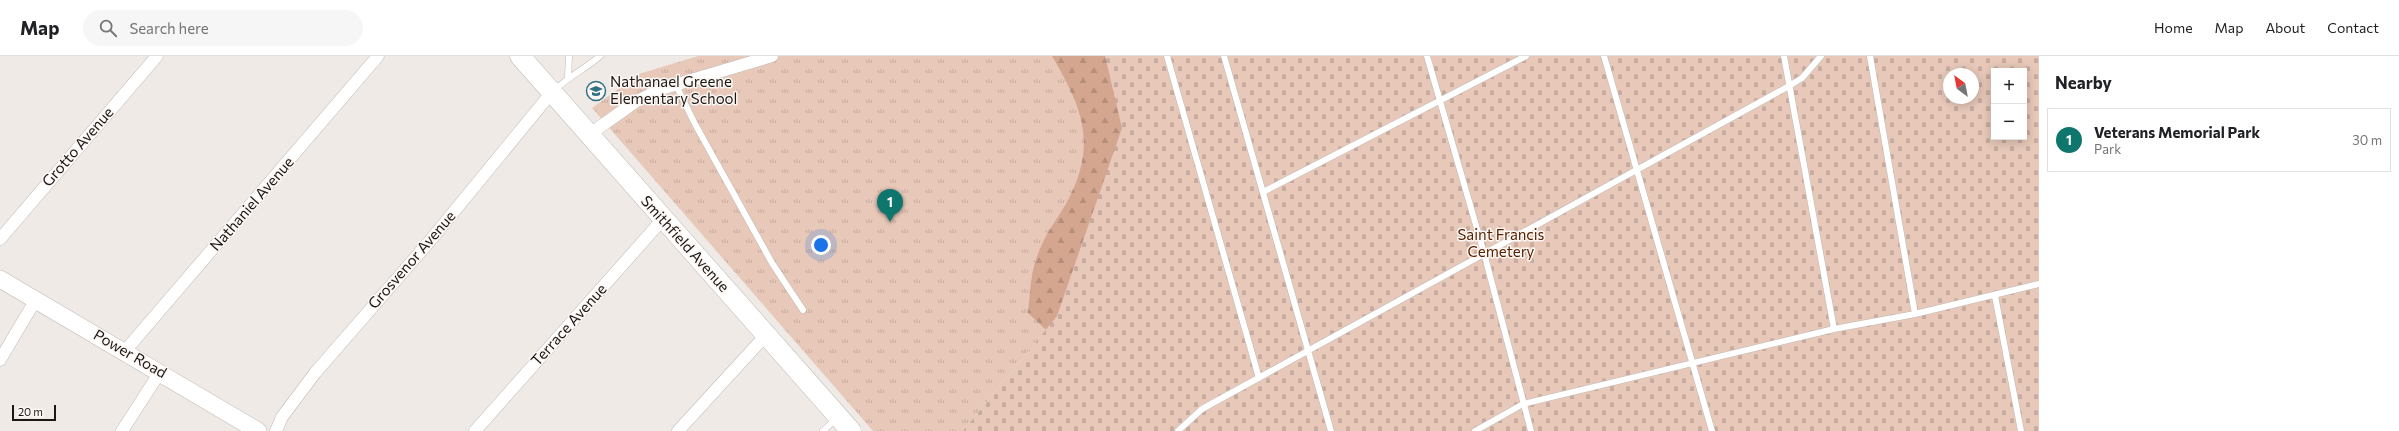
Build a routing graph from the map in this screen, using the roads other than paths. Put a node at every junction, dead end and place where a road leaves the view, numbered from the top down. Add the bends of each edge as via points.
1 (157, 56) edge
2 (378, 56) edge
3 (520, 56) edge
4 (569, 56) edge
5 (600, 56) edge
6 (772, 56) edge
7 (1167, 56) edge
8 (1224, 56) edge
9 (1427, 56) edge
10 (1526, 56) edge
11 (1604, 56) edge
12 (1784, 56) edge
13 (1821, 56) edge
14 (1870, 56) edge
15 (568, 77) junction
16 (675, 83) junction
17 (1790, 86) junction
18 (552, 92) junction
19 (1439, 100) junction
20 (590, 134) junction
21 (1637, 169) junction
22 (1262, 192) junction
23 (663, 219) junction
24 (0, 239) edge
25 (1484, 253) junction
26 (0, 279) edge
27 (2039, 284) edge
28 (1995, 296) junction
29 (35, 301) junction
30 (803, 310) dead end
31 (1915, 314) junction
32 (1834, 329) junction
33 (766, 335) junction
34 (125, 351) junction
35 (1308, 352) junction
36 (0, 360) edge
37 (1694, 364) junction
38 (160, 372) junction
39 (1260, 378) junction
40 (1524, 404) junction
41 (844, 424) edge
42 (122, 431) edge
43 (258, 431) edge
44 (276, 431) edge
45 (475, 431) edge
46 (678, 431) edge
47 (823, 431) edge
48 (1178, 431) edge
49 (1331, 431) edge
50 (1475, 431) edge
51 (1531, 431) edge
52 (1712, 431) edge
53 (2021, 431) edge

1 - 24 street, Grotto Avenue
2 - 34 street, Nathaniel Avenue
3 - 18 main road, Smithfield Avenue
4 - 15 lane
5 - 15 lane via 583,71
6 - 16 street
7 - 39 lane
8 - 22 lane
9 - 19 lane
10 - 19 lane
11 - 21 lane
12 - 17 lane
13 - 17 lane via 1802,78
14 - 31 lane
15 - 18 lane
16 - 20 street via 635,102
16 - 30 lane via 772,263
17 - 21 lane
17 - 32 lane
18 - 20 main road, Smithfield Avenue
18 - 44 street, Grosvenor Avenue via 429,242 314,373 282,417
19 - 22 lane
19 - 25 lane
20 - 23 main road, Smithfield Avenue
21 - 25 lane
21 - 37 lane
22 - 35 lane
23 - 33 main road, Smithfield Avenue
23 - 45 street, Terrace Avenue
25 - 35 lane
25 - 40 lane
26 - 29 main road, Power Road
27 - 28 lane
28 - 31 lane
28 - 53 lane
29 - 34 main road, Power Road
29 - 36 street
31 - 32 lane
32 - 37 lane
33 - 41 main road, Smithfield Avenue
33 - 46 street
34 - 38 main road, Power Road
35 - 39 lane
35 - 49 lane
37 - 40 lane
37 - 52 lane
38 - 42 street
38 - 43 main road, Power Road
39 - 48 lane via 1202,409
40 - 50 lane
40 - 51 lane
41 - 47 lane

